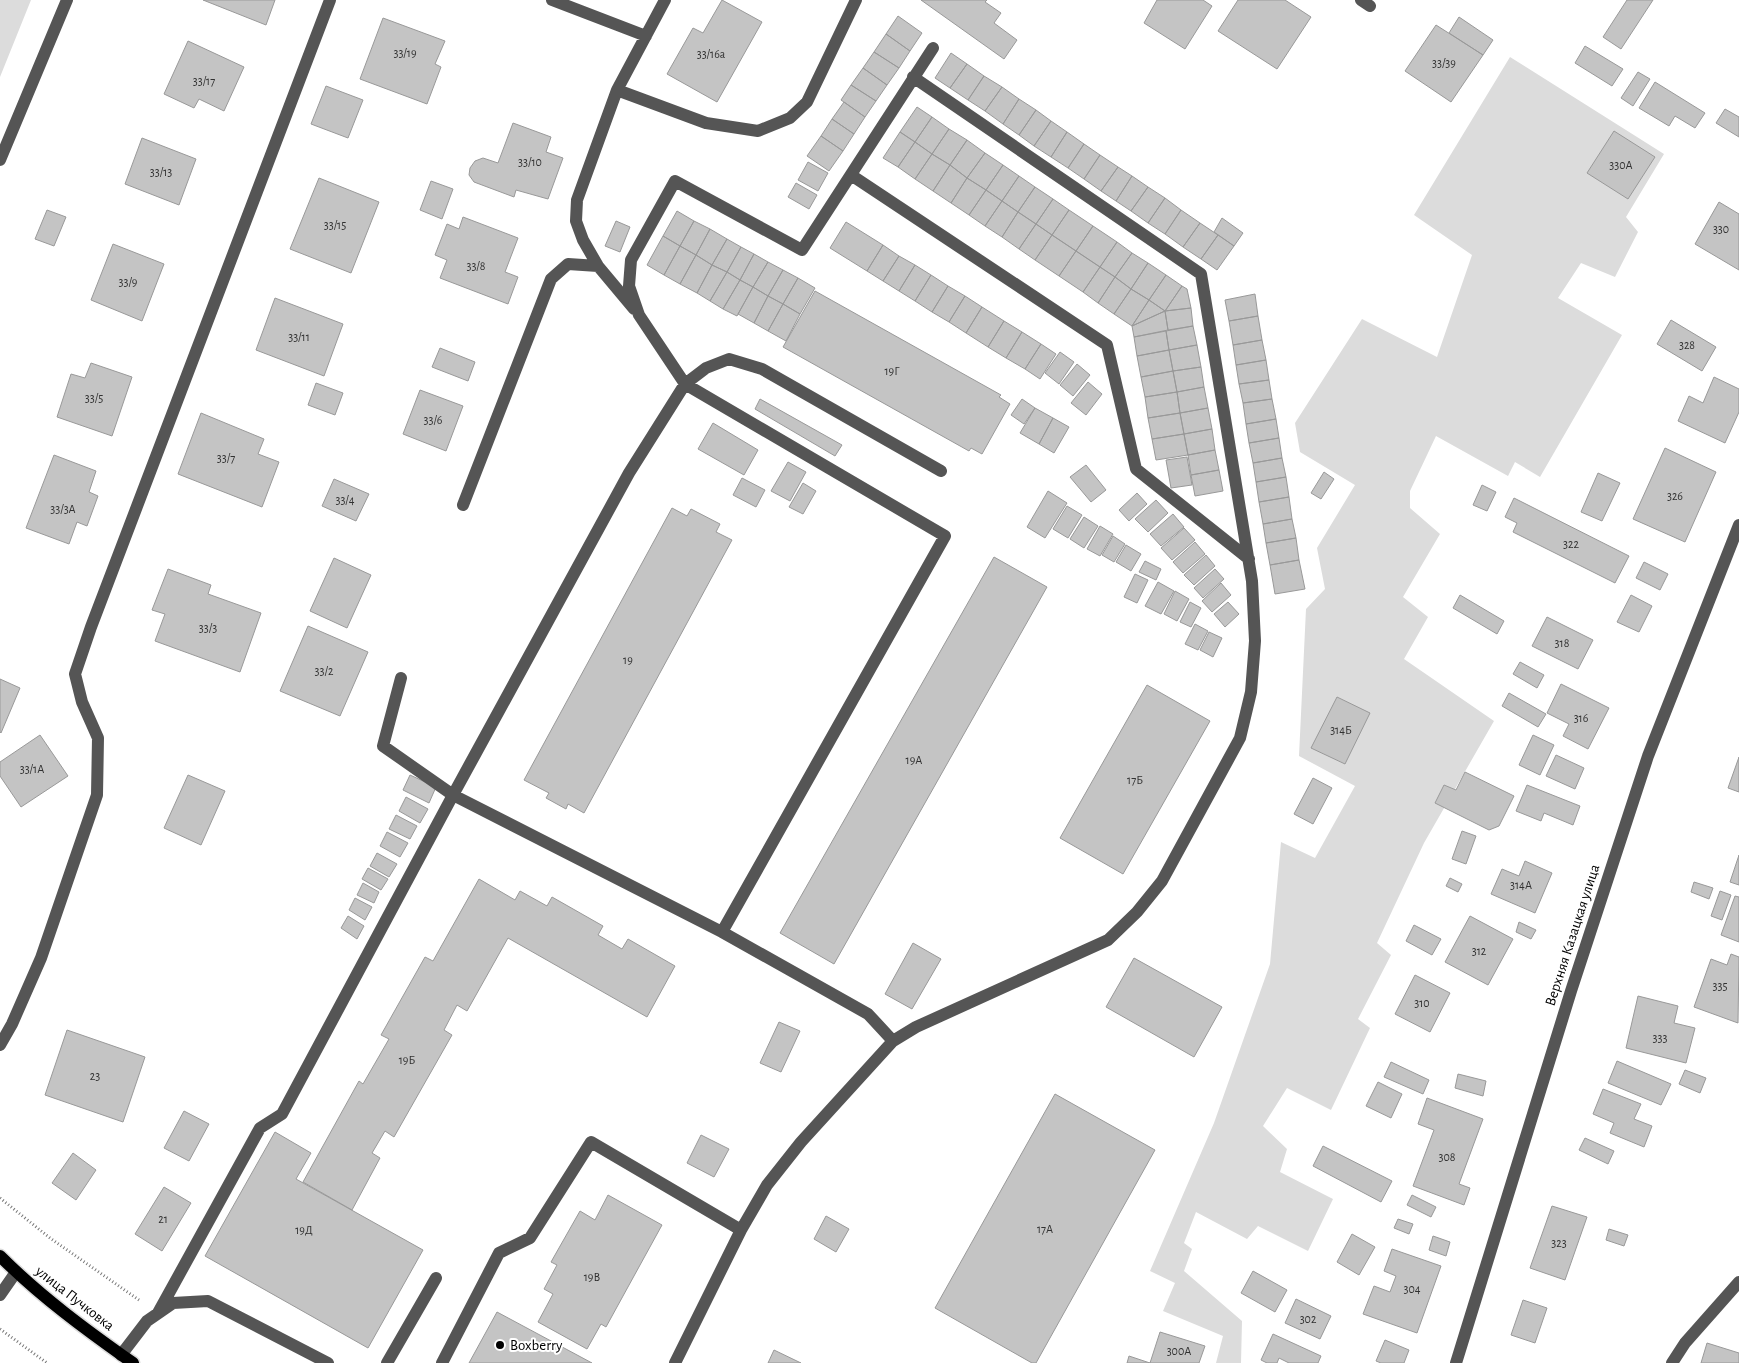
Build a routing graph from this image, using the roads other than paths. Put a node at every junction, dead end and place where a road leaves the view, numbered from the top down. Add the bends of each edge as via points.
1 (66, 0) edge
2 (330, 0) edge
3 (552, 0) edge
4 (665, 0) edge
5 (856, 0) edge
6 (646, 36) junction
7 (933, 48) dead end
8 (913, 78) junction
9 (617, 90) junction
10 (0, 160) edge
11 (851, 175) junction
12 (598, 266) junction
13 (639, 315) junction
14 (685, 384) junction
15 (941, 471) dead end
16 (463, 504) dead end
17 (1739, 525) edge
18 (1249, 559) junction
19 (401, 678) dead end
20 (452, 795) junction
21 (722, 932) junction
22 (893, 1041) junction
23 (0, 1045) edge
24 (741, 1230) junction
25 (0, 1256) edge
26 (16, 1272) junction
27 (436, 1278) dead end
28 (1739, 1282) edge
29 (0, 1294) edge
30 (158, 1313) junction
31 (121, 1354) junction
32 (133, 1363) edge
33 (328, 1363) edge
34 (387, 1363) edge
35 (442, 1363) edge
36 (675, 1363) edge
37 (1456, 1363) edge
38 (1672, 1363) edge

1 - 10 street
2 - 23 street via 75,674 82,702 98,738 97,795 41,958
3 - 6 street
4 - 6 street
5 - 9 street via 807,102 790,118 758,131 706,122
6 - 9 street
7 - 8 street
8 - 11 street
8 - 18 street via 1201,274
9 - 12 street via 577,200 576,221
11 - 13 street via 802,250 675,181 630,260 629,286
11 - 18 street via 1107,345 1136,469
12 - 13 street
12 - 16 street via 568,264 551,279
13 - 14 street
14 - 15 street via 706,368 729,359 762,369
14 - 20 street via 629,473
14 - 21 street via 945,536
17 - 37 street, Верхняя Казацкая улица via 1648,756 1570,991
18 - 22 street via 1255,641 1252,692 1240,738 1162,881 1108,940 916,1027
19 - 20 street via 383,746
20 - 21 street
20 - 30 street via 282,1114 260,1128
21 - 22 street via 868,1014
22 - 24 street via 766,1185
24 - 35 street via 591,1142 530,1238 499,1253
24 - 36 street
25 - 26 main road, улица Пучковка
26 - 29 street
26 - 31 main road, улица Пучковка via 63,1312
27 - 34 street
28 - 38 street via 1685,1343
30 - 31 street via 147,1321
30 - 33 street via 173,1303 208,1300
31 - 32 main road, улица Пучковка

